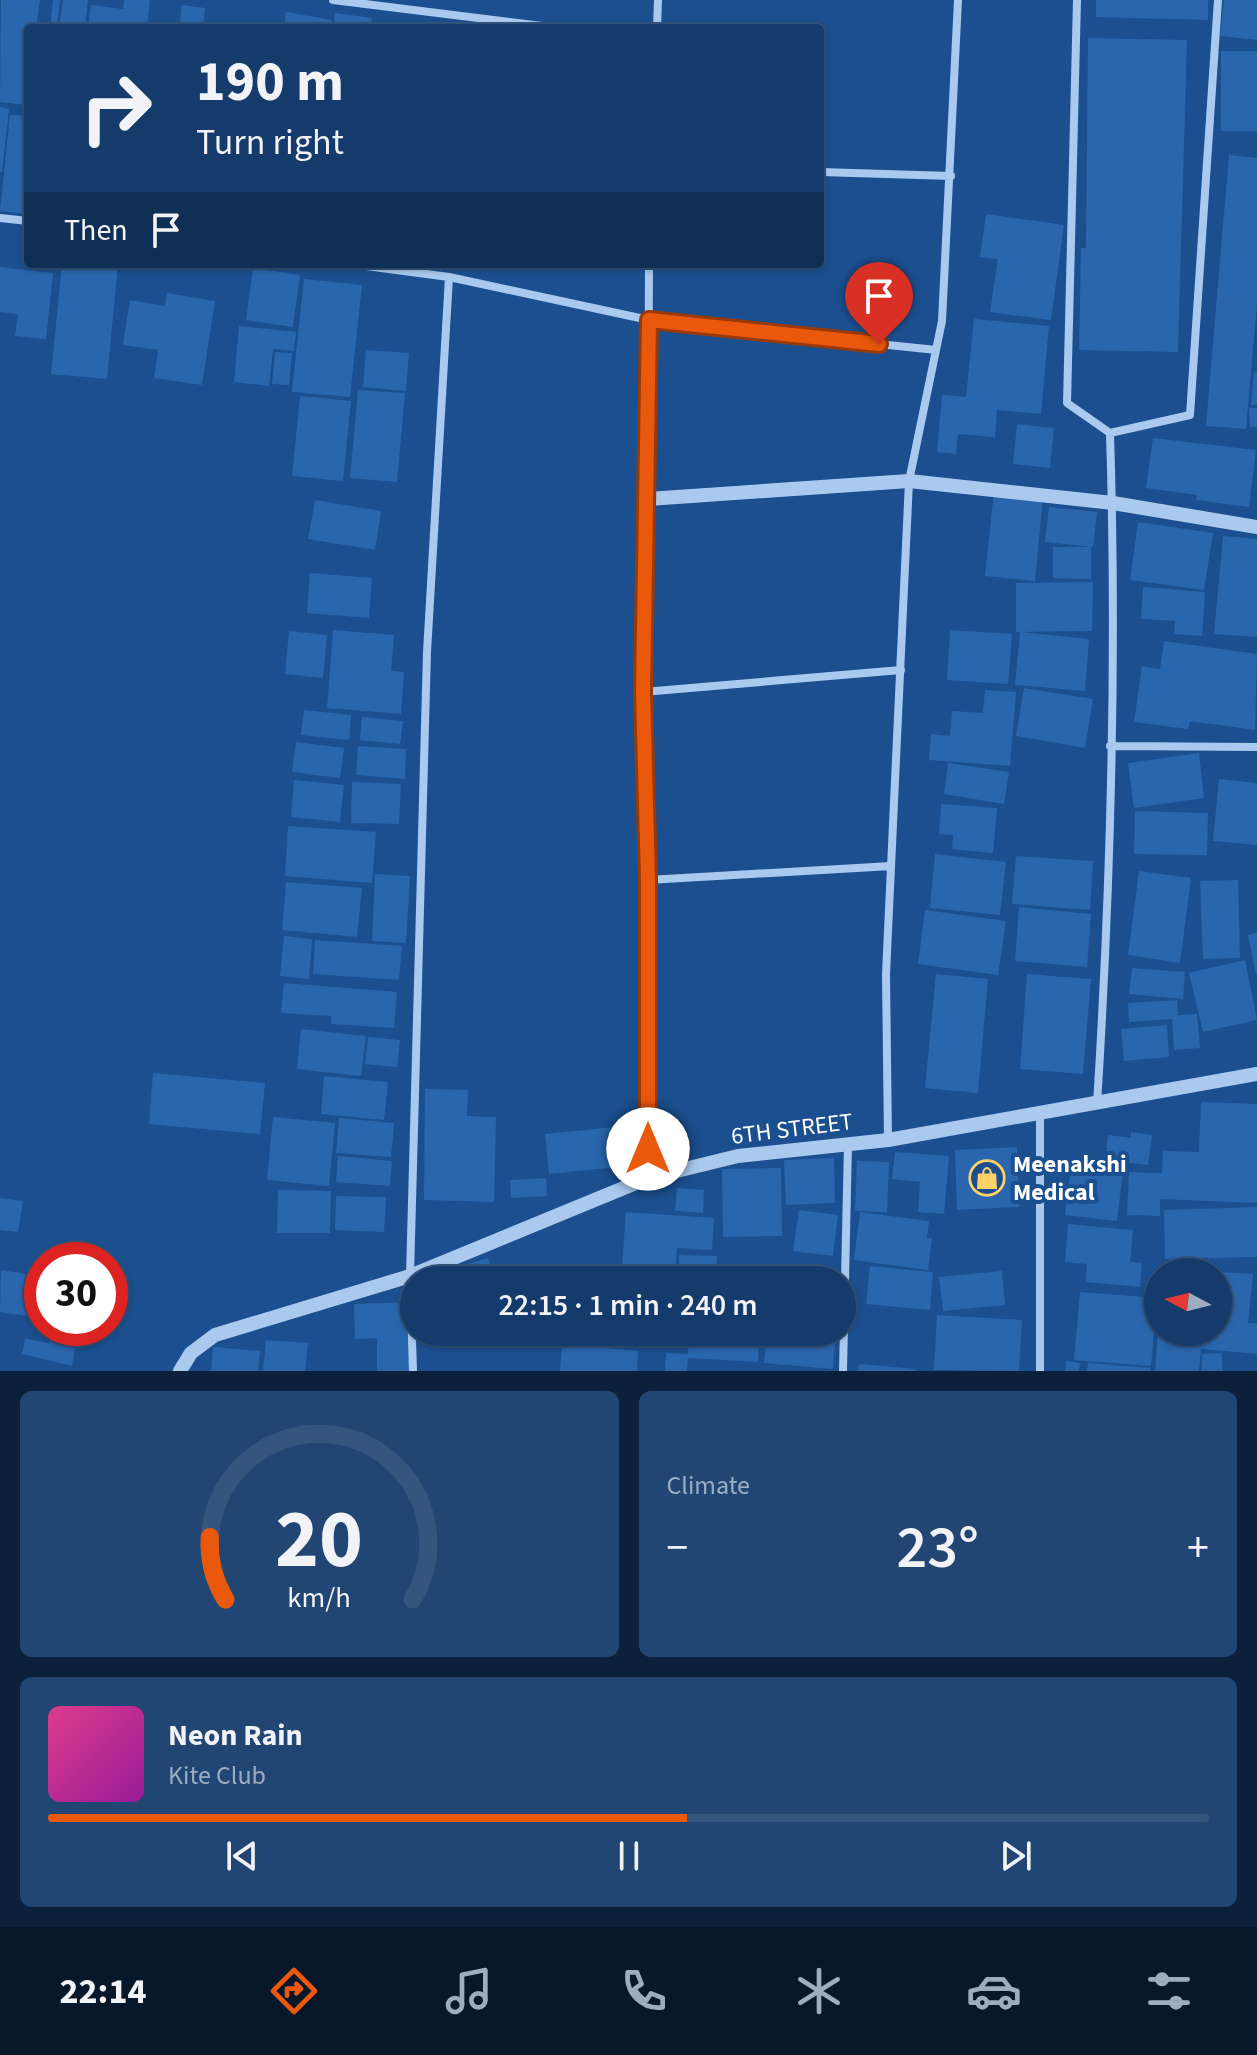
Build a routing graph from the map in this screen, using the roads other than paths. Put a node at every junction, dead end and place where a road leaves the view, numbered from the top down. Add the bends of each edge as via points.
1 (333, 0) edge
2 (658, 0) edge
3 (958, 0) edge
4 (1077, 0) edge
5 (1218, 0) edge
6 (526, 24) edge
7 (657, 24) edge
8 (824, 172) edge
9 (951, 176) junction
10 (0, 218) edge
11 (24, 221) edge
12 (381, 268) edge
13 (649, 268) edge
14 (449, 277) junction
15 (649, 320) junction
16 (936, 350) junction
17 (1110, 433) junction
18 (909, 481) junction
19 (648, 499) junction
20 (1113, 503) junction
21 (1257, 527) edge
22 (901, 670) junction
23 (643, 692) junction
24 (1110, 746) junction
25 (1257, 747) edge
26 (891, 866) junction
27 (648, 880) junction
28 (1257, 1074) edge
29 (1097, 1105) junction
30 (1040, 1114) junction
31 (888, 1140) junction
32 (848, 1144) junction
33 (648, 1178) junction
34 (410, 1266) edge
35 (434, 1266) edge
36 (400, 1279) edge
37 (412, 1346) edge
38 (180, 1371) edge
39 (413, 1371) edge
40 (843, 1371) edge
41 (1040, 1371) edge

1 - 6 street
2 - 7 street
3 - 9 street
4 - 17 street via 1067,403
5 - 17 street via 1190,415
8 - 9 street
9 - 16 street
10 - 11 street
12 - 14 street
13 - 15 street
14 - 15 street
14 - 34 street via 427,652
15 - 16 street
15 - 19 street
16 - 18 street
17 - 20 street
18 - 19 street
18 - 20 street
18 - 22 street
19 - 23 street
20 - 21 street
20 - 24 street
22 - 23 street
22 - 26 street
23 - 27 street
24 - 25 street
24 - 29 street via 1109,908
26 - 27 street
26 - 31 street
27 - 33 street
28 - 29 street, 6TH STREET
29 - 30 street, 6TH STREET
30 - 31 street, 6TH STREET
30 - 41 street
31 - 32 street, 6TH STREET
32 - 33 street, 6TH STREET via 738,1156
32 - 40 street
33 - 35 street, 6TH STREET
36 - 38 street, 6TH STREET via 215,1335 191,1353
37 - 39 street

